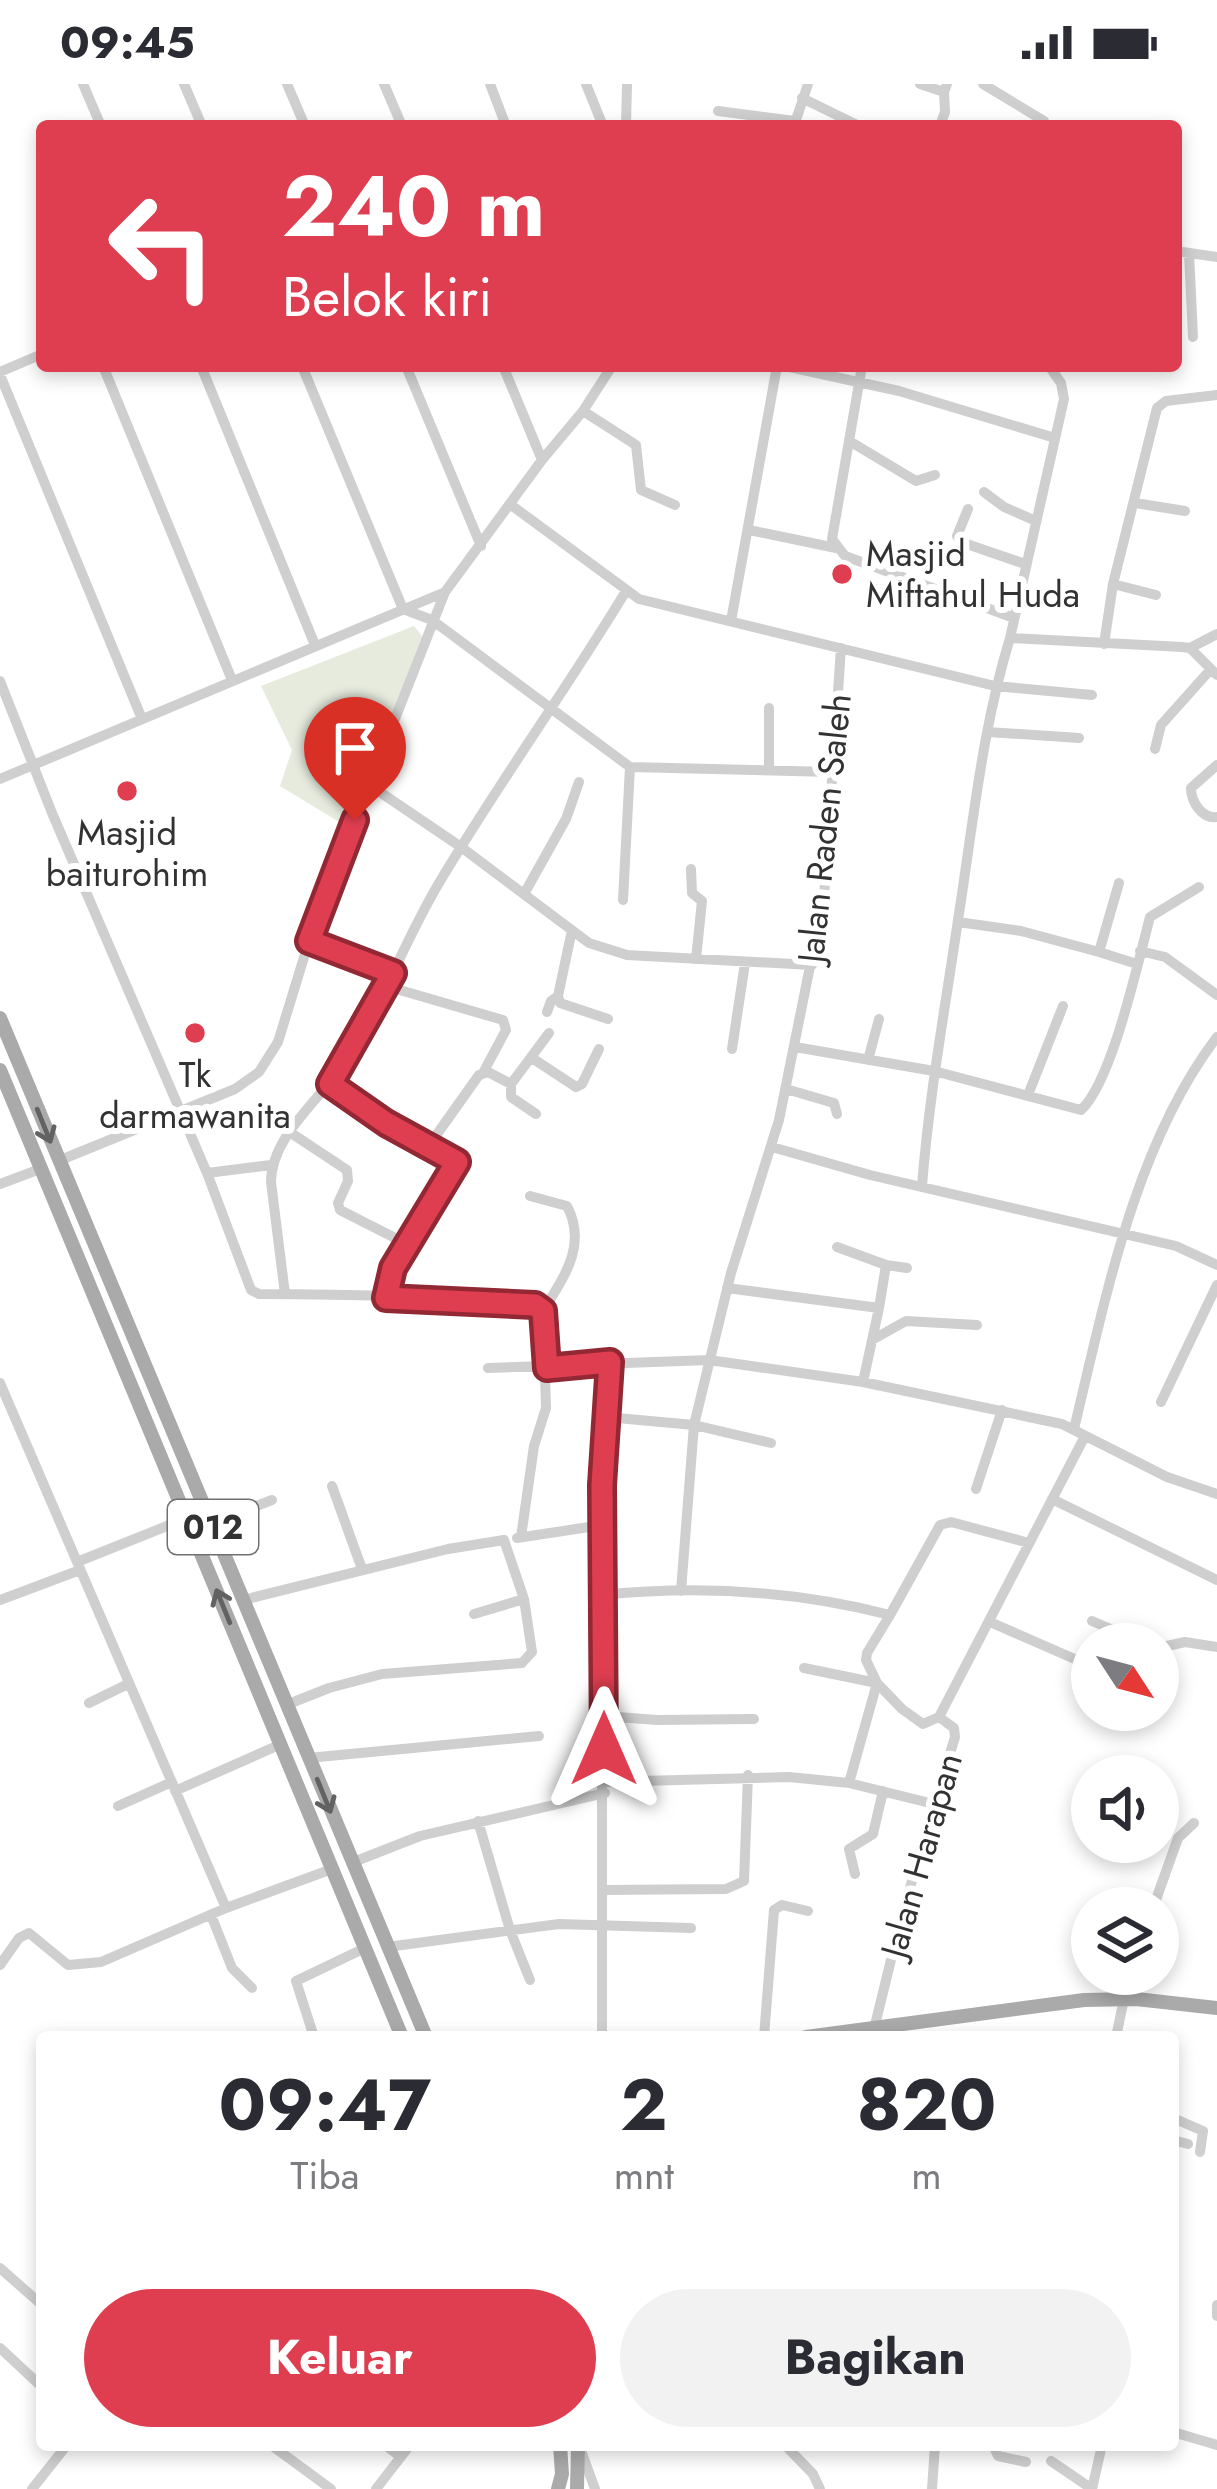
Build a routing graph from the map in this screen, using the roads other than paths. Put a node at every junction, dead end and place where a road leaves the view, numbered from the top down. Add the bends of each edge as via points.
1 (83, 84) edge
2 (184, 84) edge
3 (287, 84) edge
4 (385, 84) edge
5 (490, 84) edge
6 (586, 84) edge
7 (627, 84) edge
8 (808, 84) edge
9 (920, 84) edge
10 (983, 84) edge
11 (946, 88) edge
12 (802, 98) junction
13 (718, 111) dead end
14 (98, 120) edge
15 (199, 120) edge
16 (302, 120) edge
17 (400, 120) edge
18 (504, 120) edge
19 (597, 120) edge
20 (626, 120) edge
21 (776, 120) edge
22 (796, 120) edge
23 (847, 120) edge
24 (942, 120) edge
25 (1041, 120) edge
26 (1182, 252) edge
27 (1217, 257) edge
28 (1193, 337) dead end
29 (36, 357) edge
30 (105, 372) edge
31 (203, 372) edge
32 (304, 372) edge
33 (408, 372) edge
34 (505, 372) edge
35 (606, 372) edge
36 (780, 372) edge
37 (809, 372) edge
38 (861, 372) edge
39 (1052, 372) edge
40 (0, 373) edge
41 (859, 383) junction
42 (1217, 395) edge
43 (583, 411) junction
44 (1055, 438) junction
45 (851, 442) junction
46 (542, 460) junction
47 (935, 475) dead end
48 (984, 492) dead end
49 (1135, 503) junction
50 (511, 505) junction
51 (674, 505) dead end
52 (968, 509) dead end
53 (1185, 511) dead end
54 (1036, 521) junction
55 (749, 530) junction
56 (481, 546) junction
57 (836, 548) junction
58 (1025, 564) junction
59 (1113, 584) junction
60 (626, 591) junction
61 (445, 592) junction
62 (1156, 595) dead end
63 (403, 609) junction
64 (1014, 618) junction
65 (432, 620) junction
66 (730, 621) junction
67 (1217, 634) edge
68 (1010, 638) junction
69 (1104, 644) junction
70 (316, 645) junction
71 (841, 648) junction
72 (1190, 648) junction
73 (1214, 672) edge
74 (232, 680) junction
75 (0, 682) edge
76 (995, 686) junction
77 (1092, 695) dead end
78 (554, 708) junction
79 (769, 708) dead end
80 (142, 719) junction
81 (988, 732) junction
82 (1079, 738) dead end
83 (1155, 748) dead end
84 (34, 764) junction
85 (1217, 765) edge
86 (630, 767) junction
87 (769, 770) junction
88 (831, 772) junction
89 (0, 779) edge
90 (579, 782) dead end
91 (368, 784) junction
92 (1217, 817) edge
93 (461, 847) junction
94 (691, 869) dead end
95 (1119, 884) dead end
96 (1198, 887) dead end
97 (524, 894) junction
98 (623, 900) dead end
99 (958, 922) junction
100 (572, 930) junction
101 (309, 941) junction
102 (1099, 952) junction
103 (696, 958) junction
104 (1138, 958) junction
105 (745, 963) junction
106 (812, 965) junction
107 (393, 973) junction
108 (386, 986) junction
109 (1217, 995) edge
110 (558, 996) junction
111 (1063, 1006) dead end
112 (547, 1012) dead end
113 (0, 1018) edge
114 (608, 1018) dead end
115 (879, 1019) dead end
116 (549, 1033) dead end
117 (1217, 1037) edge
118 (795, 1047) junction
119 (599, 1049) dead end
120 (732, 1049) dead end
121 (1212, 1055) edge
122 (532, 1058) junction
123 (868, 1060) junction
124 (0, 1070) edge
125 (484, 1071) junction
126 (934, 1071) junction
127 (330, 1084) junction
128 (511, 1084) junction
129 (786, 1089) junction
130 (1028, 1095) junction
131 (181, 1114) junction
132 (536, 1114) dead end
133 (837, 1114) dead end
134 (291, 1133) junction
135 (430, 1144) junction
136 (772, 1147) junction
137 (58, 1161) junction
138 (271, 1165) junction
139 (40, 1168) junction
140 (207, 1173) junction
141 (0, 1184) edge
142 (922, 1186) junction
143 (530, 1196) dead end
144 (1123, 1232) junction
145 (409, 1245) junction
146 (837, 1247) dead end
147 (1217, 1264) edge
148 (886, 1265) junction
149 (907, 1268) dead end
150 (1217, 1285) edge
151 (728, 1288) junction
152 (285, 1294) junction
153 (386, 1298) junction
154 (879, 1309) junction
155 (543, 1311) junction
156 (977, 1325) dead end
157 (872, 1340) junction
158 (709, 1360) junction
159 (610, 1362) junction
160 (488, 1368) dead end
161 (547, 1368) junction
162 (863, 1382) junction
163 (0, 1383) edge
164 (1161, 1402) dead end
165 (1002, 1410) junction
166 (607, 1417) junction
167 (694, 1425) junction
168 (1079, 1432) junction
169 (771, 1443) dead end
170 (332, 1486) dead end
171 (976, 1489) dead end
172 (1217, 1494) edge
173 (1052, 1499) junction
174 (272, 1500) dead end
175 (187, 1518) junction
176 (212, 1523) junction
177 (602, 1525) junction
178 (521, 1537) junction
179 (503, 1540) junction
180 (1029, 1543) junction
181 (78, 1566) junction
182 (362, 1569) junction
183 (1217, 1580) edge
184 (681, 1591) junction
185 (602, 1594) junction
186 (524, 1599) junction
187 (0, 1600) edge
188 (243, 1600) junction
189 (474, 1614) dead end
190 (890, 1615) junction
191 (1092, 1621) dead end
192 (990, 1622) junction
193 (1097, 1623) edge
194 (256, 1633) junction
195 (1179, 1643) edge
196 (1217, 1647) edge
197 (1071, 1657) edge
198 (804, 1668) dead end
199 (250, 1673) junction
200 (273, 1675) junction
201 (877, 1683) junction
202 (128, 1684) junction
203 (89, 1702) dead end
204 (286, 1705) junction
205 (264, 1706) junction
206 (604, 1716) junction
207 (939, 1718) junction
208 (754, 1719) dead end
209 (539, 1736) dead end
210 (280, 1745) junction
211 (308, 1758) junction
212 (748, 1775) junction
213 (849, 1783) junction
214 (174, 1787) junction
215 (604, 1787) junction
216 (883, 1791) junction
217 (934, 1804) junction
218 (118, 1806) dead end
219 (478, 1821) junction
220 (1194, 1823) dead end
221 (351, 1863) junction
222 (332, 1869) junction
223 (855, 1874) dead end
224 (1161, 1887) edge
225 (602, 1889) junction
226 (226, 1908) junction
227 (808, 1911) dead end
228 (211, 1915) junction
229 (601, 1926) junction
230 (691, 1928) dead end
231 (510, 1930) junction
232 (387, 1947) junction
233 (365, 1948) junction
234 (0, 1965) edge
235 (530, 1980) dead end
236 (252, 1988) dead end
237 (1132, 1995) edge
238 (1130, 1999) junction
239 (1217, 2008) edge
240 (874, 2029) junction
241 (312, 2031) edge
242 (400, 2031) edge
243 (422, 2031) edge
244 (602, 2031) edge
245 (764, 2031) edge
246 (857, 2031) edge
247 (1118, 2031) edge
248 (1179, 2121) edge
249 (1179, 2142) edge
250 (1188, 2144) dead end
251 (1201, 2152) dead end
252 (0, 2268) edge
253 (36, 2300) edge
254 (1217, 2305) edge
255 (1217, 2316) edge
256 (0, 2348) edge
257 (36, 2381) edge
258 (1179, 2434) edge
259 (1217, 2445) edge
260 (62, 2451) edge
261 (279, 2451) edge
262 (393, 2451) edge
263 (406, 2451) edge
264 (560, 2451) edge
265 (578, 2451) edge
266 (580, 2451) edge
267 (791, 2451) edge
268 (934, 2451) edge
269 (996, 2451) edge
270 (1101, 2451) edge
271 (401, 2457) junction
272 (1051, 2461) dead end
273 (1026, 2462) dead end
274 (32, 2489) edge
275 (331, 2489) edge
276 (376, 2489) edge
277 (558, 2489) edge
278 (577, 2489) edge
279 (595, 2489) edge
280 (820, 2489) edge
281 (932, 2489) edge
282 (1092, 2489) edge

1 - 14 street
2 - 15 street
3 - 16 street
4 - 17 street
5 - 18 street
6 - 19 street
7 - 20 street
8 - 12 street
9 - 11 street
10 - 25 street
11 - 24 street
12 - 22 street
12 - 23 street
13 - 21 street
26 - 27 street
26 - 28 street
29 - 40 street
30 - 74 street
31 - 70 street
32 - 63 street
33 - 56 street
34 - 46 street
35 - 43 street
36 - 55 street
37 - 41 street
38 - 41 street
39 - 44 street via 1064,390
40 - 80 street
41 - 44 street
41 - 45 street
42 - 49 street via 1161,402
43 - 46 street
43 - 51 street via 636,445 642,492
44 - 54 street
45 - 47 street via 916,481
45 - 57 street
46 - 50 street
48 - 54 street
49 - 53 street
49 - 59 street
50 - 56 street
50 - 60 street
52 - 58 street via 961,542
54 - 58 street
55 - 57 street
55 - 66 street
56 - 61 street
57 - 64 street
58 - 64 street
59 - 62 street
59 - 69 street
60 - 66 street
60 - 78 street
61 - 63 street
61 - 65 street
63 - 65 street
63 - 70 street
64 - 68 street
65 - 78 street
65 - 91 street
66 - 71 street
67 - 72 street
68 - 69 street
68 - 76 street
69 - 72 street
70 - 74 street
71 - 76 street
71 - 88 street, Jalan Raden Saleh
72 - 73 street
73 - 83 street via 1161,725
74 - 80 street
75 - 84 street
76 - 77 street
76 - 81 street
78 - 86 street
78 - 93 street
79 - 87 street
80 - 84 street
81 - 82 street
81 - 99 street
84 - 89 street
84 - 131 street
85 - 92 street via 1191,788 1201,812
86 - 87 street
86 - 98 street
87 - 88 street
88 - 106 street, Jalan Raden Saleh
90 - 97 street
91 - 93 street
91 - 101 street
93 - 97 street
93 - 107 street
94 - 103 street via 692,893 703,907
95 - 102 street
96 - 104 street via 1155,911
97 - 100 street
99 - 102 street
99 - 126 street
100 - 103 street via 616,953
100 - 110 street
101 - 107 street
101 - 131 street via 266,1064 250,1081
102 - 104 street
103 - 105 street
104 - 109 street via 1165,957
104 - 130 street via 1085,1107
105 - 106 street
105 - 120 street
106 - 118 street, Jalan Raden Saleh
107 - 108 street
108 - 125 street via 502,1020 506,1030
108 - 127 street
110 - 112 street
110 - 114 street via 569,1008
111 - 130 street
113 -> 137 main road, 012
115 - 123 street
116 - 122 street
117 - 121 street, Jalan Harapan
118 - 123 street
118 - 129 street, Jalan Raden Saleh
119 - 122 street via 576,1087
121 - 144 street, Jalan Harapan via 1186,1082
122 - 128 street
123 - 126 street
124 - 139 main road, 012
125 - 128 street
125 - 135 street
126 - 130 street
126 - 142 street
127 - 134 street
127 - 135 street
128 - 132 street via 511,1096
129 - 133 street via 831,1102
129 - 136 street, Jalan Raden Saleh
131 - 137 street
131 - 140 street
134 - 138 street
134 - 145 street via 346,1170 340,1210
135 - 145 street via 457,1163
136 - 142 street
136 - 151 street, Jalan Raden Saleh
137 - 176 main road, 012
138 - 140 street
138 - 152 street
139 - 141 street
139 - 175 main road, 012
140 - 152 street via 248,1286
142 - 144 street
143 - 155 street via 566,1206 575,1229 571,1265
144 - 147 street
144 - 168 street, Jalan Harapan
145 - 153 street via 388,1276
146 - 148 street
148 - 149 street
148 - 154 street
150 - 164 street
151 - 154 street
151 - 158 street, Jalan Raden Saleh
152 - 153 street
153 - 155 street via 490,1300
154 - 157 street
155 - 161 street
156 - 157 street via 906,1321
157 - 162 street
158 - 159 street
158 - 162 street
158 - 167 street, Jalan Raden Saleh
159 - 161 street
159 - 166 street
160 - 161 street
161 - 178 street
162 - 165 street
163 - 181 street
165 - 168 street
165 - 171 street
166 - 167 street
166 - 177 street
167 - 169 street
167 - 184 street, Jalan Raden Saleh
168 - 172 street
168 - 173 street, Jalan Harapan
170 - 182 street
173 - 180 street, Jalan Harapan
173 - 183 street
174 - 176 street
175 - 181 street
199 -> 175 main road, 012
176 - 188 main road, 012
177 - 178 street
177 - 185 street
178 - 179 street
179 - 182 street
179 - 186 street
180 - 190 street via 940,1525
180 - 192 street, Jalan Harapan
181 - 187 street
181 - 202 street
182 - 188 street
184 - 185 street
184 - 190 street via 781,1592
185 - 206 street
186 - 189 street
186 - 204 street via 532,1652 522,1663 382,1674
188 - 194 main road, 012
190 - 201 street via 867,1653
191 - 193 street
192 - 197 street
192 - 207 street, Jalan Harapan
194 - 199 main road via 262,1665
194 - 200 main road, 012
195 - 196 street
198 - 201 street
199 - 205 main road, 012
200 - 204 main road, 012
200 - 205 main road via 263,1680
201 - 207 street via 923,1724
201 - 213 street
202 - 203 street
202 - 214 street
204 - 211 main road, 012
205 - 210 main road, 012
206 - 208 street
206 - 215 street
207 - 217 street, Jalan Harapan via 956,1732
209 - 211 street
210 - 214 street
210 - 222 main road, 012
211 -> 221 main road, 012
212 - 213 street
212 - 215 street
212 - 225 street via 744,1881 726,1889
213 - 216 street
214 - 218 street
214 - 226 street
215 - 219 street
215 - 225 street
216 - 217 street
216 - 223 street via 873,1834 849,1849
217 - 240 street, Jalan Harapan
219 - 221 street
219 - 231 street
220 - 224 street via 1178,1838
221 - 232 main road, 012
222 - 226 street
222 - 233 main road, 012
225 - 229 street
226 - 228 street
227 - 245 street via 774,1910
228 - 234 street via 101,1962 68,1965 24,1934
228 - 236 street via 232,1969
229 - 230 street
229 - 231 street
229 - 244 street
231 - 232 street
231 - 235 street
232 - 243 main road, 012
233 - 241 street via 297,1978
233 - 242 main road, 012
237 - 238 street
238 - 239 main road
238 - 240 main road
238 - 247 street
240 - 246 main road
248 - 251 street via 1203,2131
249 - 250 street
252 - 253 street
254 - 255 street
256 - 257 street
258 - 259 street
260 - 274 street
261 - 275 street
262 - 271 street
263 - 271 street
264 - 277 main road
265 - 278 main road
266 - 279 street
267 - 280 street
268 - 281 street
269 - 273 street
270 - 282 street
271 - 276 street
272 - 282 street

